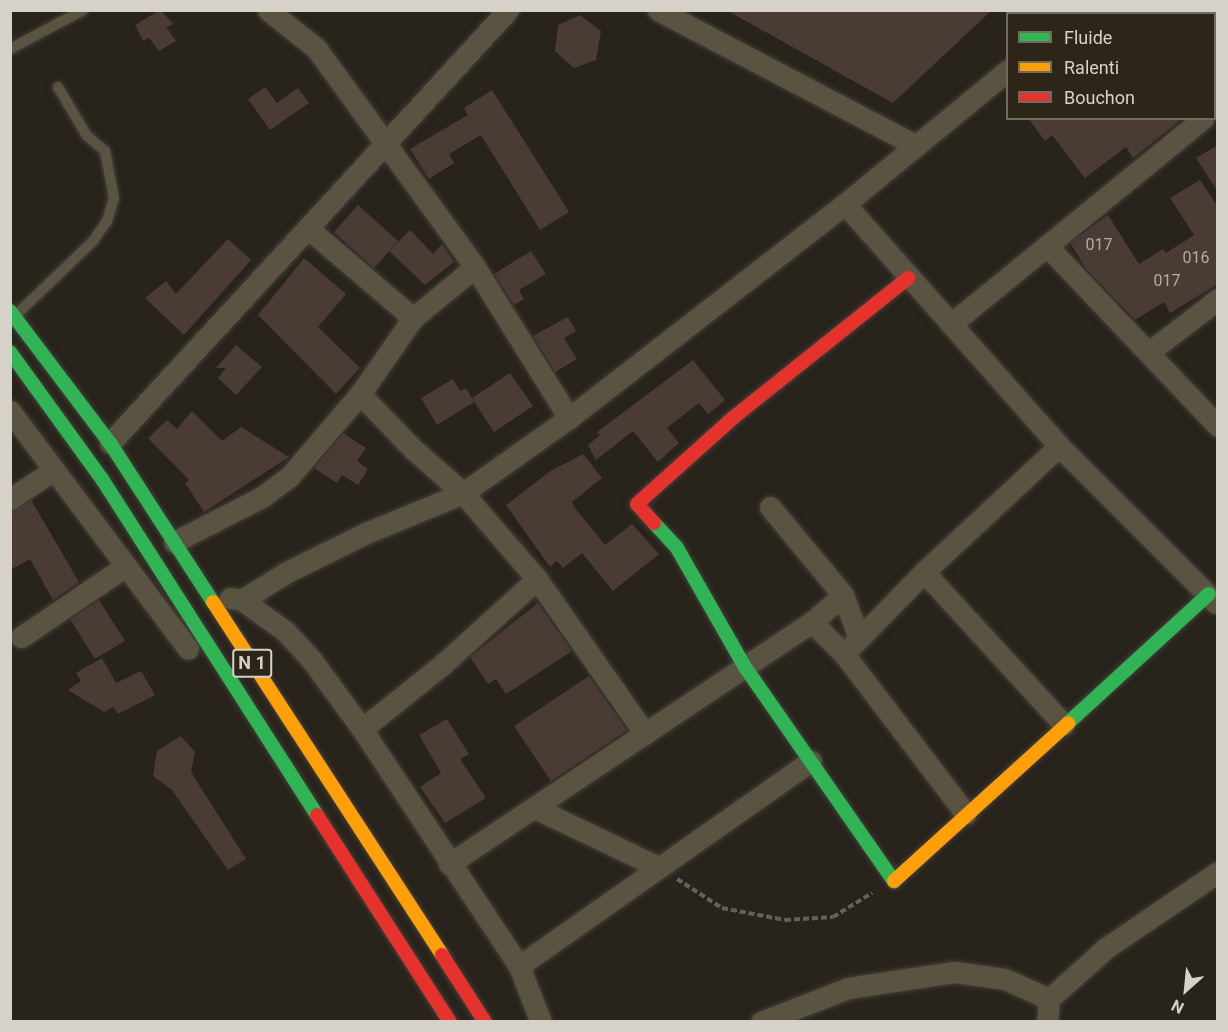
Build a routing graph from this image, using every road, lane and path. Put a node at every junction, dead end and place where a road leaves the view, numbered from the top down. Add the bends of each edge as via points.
1 (82, 10) edge
2 (268, 10) edge
3 (508, 10) edge
4 (658, 10) edge
5 (10, 49) edge
6 (1006, 72) edge
7 (58, 87) dead end
8 (1202, 120) edge
9 (915, 145) junction
10 (386, 146) junction
11 (845, 204) junction
12 (310, 230) junction
13 (1047, 246) junction
14 (475, 267) junction
15 (908, 278) junction
16 (1218, 299) edge
17 (13, 313) edge
18 (412, 318) junction
19 (951, 324) junction
20 (10, 352) edge
21 (1149, 352) junction
22 (360, 394) junction
23 (10, 411) edge
24 (569, 418) junction
25 (1218, 426) edge
26 (110, 443) junction
27 (1059, 446) junction
28 (54, 470) junction
29 (463, 493) junction
30 (10, 499) edge
31 (770, 507) dead end
32 (174, 542) junction
33 (126, 566) junction
34 (924, 572) junction
35 (537, 579) junction
36 (206, 593) junction
37 (843, 596) junction
38 (1213, 599) edge
39 (242, 600) junction
40 (812, 622) junction
41 (21, 637) dead end
42 (851, 646) junction
43 (188, 649) dead end
44 (745, 667) junction
45 (1064, 725) junction
46 (362, 729) junction
47 (645, 734) junction
48 (811, 761) junction
49 (537, 809) junction
50 (966, 814) junction
51 (449, 864) junction
52 (656, 866) junction
53 (1218, 872) edge
54 (894, 881) junction
55 (519, 966) junction
56 (1049, 999) junction
57 (450, 1022) edge
58 (485, 1022) edge
59 (542, 1022) edge
60 (761, 1022) edge
61 (1047, 1022) edge

1 - 5 lane
2 - 10 street via 316,48
3 - 10 street
4 - 9 street
6 - 9 street
7 - 17 lane via 87,136 105,151 114,198 107,221 93,242
8 - 13 street
9 - 11 street
10 - 12 street via 346,185
10 - 14 street
11 - 15 street
11 - 24 street
12 - 18 street
12 - 26 street
13 - 19 street
13 - 21 street
14 - 18 street
14 - 24 street
15 - 19 street
15 - 44 main road via 640,498 640,509 677,548
16 - 21 street
17 - 26 main road, N 1
18 - 22 street
19 - 27 street
20 - 57 main road, N 1 via 102,479
21 - 25 street
22 - 29 street
22 - 32 street via 289,477 262,497
23 - 28 street
24 - 29 street
26 - 32 main road, N 1
27 - 34 street
27 - 38 street
28 - 30 street
28 - 33 street
29 - 35 street
29 - 39 street via 287,572
31 - 37 street
32 - 36 main road, N 1
33 - 41 street
33 - 43 street
34 - 42 street
34 - 45 street
35 - 46 street via 443,664
35 - 47 street
36 - 39 street
36 - 58 main road, N 1
37 - 40 street
37 - 42 street
38 - 45 main road
39 - 46 street via 285,632 311,659
40 - 42 street
40 - 44 street
42 - 50 street
44 - 47 street
44 - 48 main road
45 - 50 main road
46 - 51 street
47 - 49 street
48 - 52 street
48 - 54 main road
49 - 51 street
49 - 52 street
50 - 54 main road
51 - 55 street
52 - 54 path via 722,908 785,920 833,917
52 - 55 street
53 - 56 street via 1106,948
55 - 59 street
56 - 60 street via 1005,980 954,972 848,988
56 - 61 street

